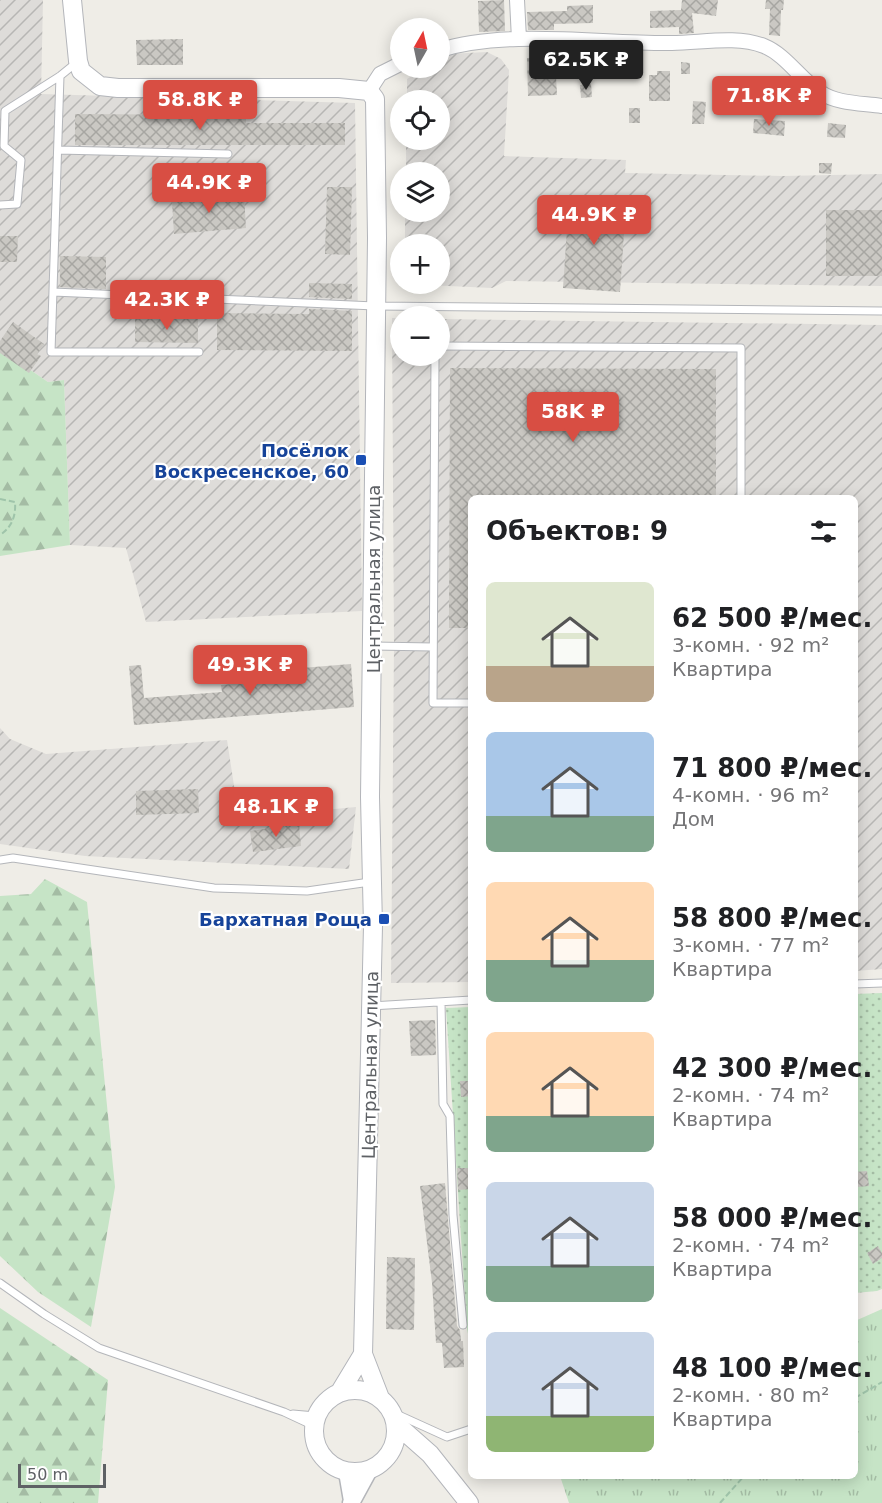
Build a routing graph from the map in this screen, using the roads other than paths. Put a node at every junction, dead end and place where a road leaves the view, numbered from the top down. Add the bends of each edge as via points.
1 (72, 0) edge
2 (517, 0) edge
3 (519, 39) junction
4 (450, 47) edge
5 (78, 61) junction
6 (390, 69) edge
7 (60, 76) junction
8 (369, 91) junction
9 (882, 105) edge
10 (58, 150) junction
11 (228, 154) dead end
12 (0, 205) edge
13 (53, 292) junction
14 (375, 306) junction
15 (882, 311) edge
16 (450, 346) edge
17 (199, 352) dead end
18 (435, 366) edge
19 (741, 495) edge
20 (373, 646) junction
21 (433, 647) junction
22 (468, 703) edge
23 (0, 860) edge
24 (372, 882) junction
25 (882, 983) edge
26 (858, 984) edge
27 (468, 1000) edge
28 (441, 1002) junction
29 (371, 1006) junction
30 (0, 1283) edge
31 (463, 1325) dead end
32 (363, 1354) junction
33 (340, 1392) junction
34 (380, 1398) junction
35 (394, 1418) junction
36 (314, 1421) junction
37 (468, 1430) edge
38 (429, 1454) junction
39 (386, 1458) junction
40 (369, 1470) junction
41 (347, 1472) junction
42 (352, 1502) edge
43 (469, 1503) edge

1 - 5 main road
2 - 3 street
3 - 4 street
3 - 9 street via 671,44 740,41 763,45 830,98
5 - 7 lane
5 - 8 main road via 81,71 100,86 118,88
6 - 8 street via 380,74
7 - 10 lane
7 - 12 lane via 5,111 3,146 21,160 17,204
8 - 14 main road, Центральная улица via 375,99 377,123
10 - 11 lane
10 - 13 lane
13 - 14 lane
13 - 17 lane via 51,352
14 - 15 lane
14 - 20 main road, Центральная улица
16 - 19 lane via 741,348
18 - 21 lane
20 - 21 lane
20 - 24 main road, Центральная улица
21 - 22 lane via 433,703
23 - 24 lane via 13,858 214,888 307,891
24 - 29 main road, Центральная улица
25 - 26 lane
27 - 28 lane
28 - 29 lane
28 - 31 lane via 443,1104 450,1116 453,1215
29 - 32 main road, Центральная улица
30 - 36 lane via 99,1348
32 - 33 main road, Центральная улица
32 - 34 main road
33 - 34 main road via 368,1392
33 - 36 main road via 330,1398
34 - 35 main road
35 - 37 lane via 447,1437
35 - 38 main road
35 - 39 main road via 396,1438
36 - 41 main road via 314,1439 322,1455
38 - 39 main road via 411,1451
38 - 43 main road
39 - 40 main road
40 - 41 main road
40 - 42 street
41 - 42 street

